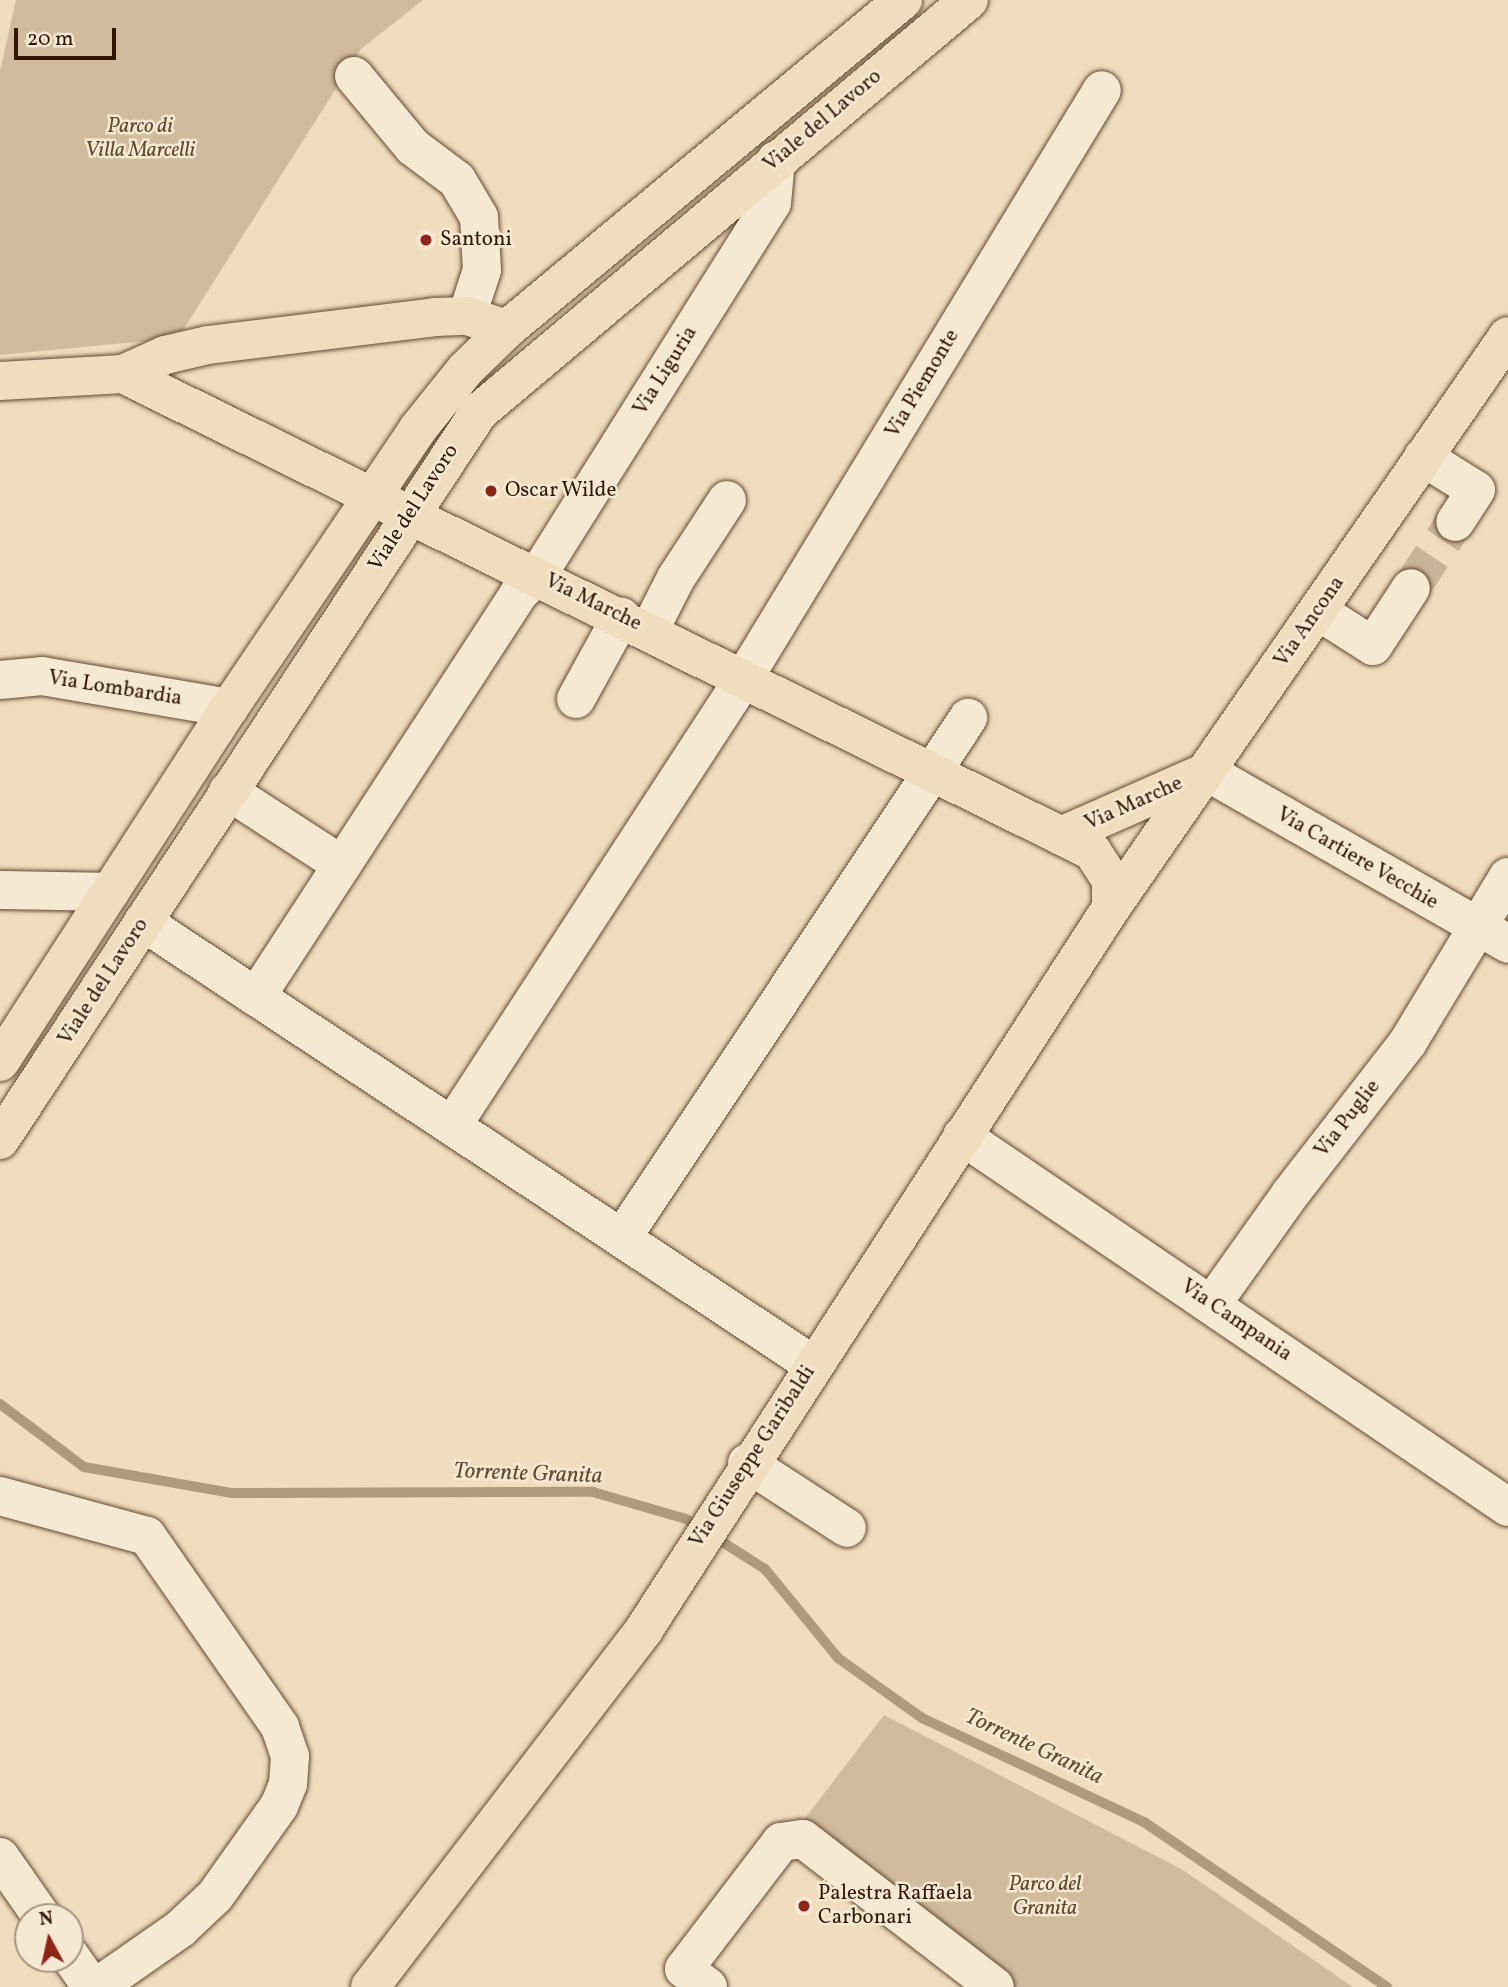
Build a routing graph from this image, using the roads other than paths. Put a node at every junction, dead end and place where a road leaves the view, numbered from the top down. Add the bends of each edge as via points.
1 (903, 0) edge
2 (969, 0) edge
3 (354, 76) dead end
4 (1102, 90) dead end
5 (776, 160) junction
6 (467, 316) junction
7 (507, 329) junction
8 (1505, 348) edge
9 (123, 374) junction
10 (0, 382) edge
11 (1423, 457) junction
12 (374, 495) junction
13 (727, 500) dead end
14 (411, 513) junction
15 (1455, 522) tunnel mouth
16 (537, 576) junction
17 (1411, 589) tunnel mouth
18 (1318, 611) junction
19 (635, 624) junction
20 (744, 678) junction
21 (0, 680) edge
22 (576, 699) dead end
23 (229, 708) junction
24 (968, 718) dead end
25 (933, 772) junction
26 (1207, 772) junction
27 (228, 792) junction
28 (1061, 836) junction
29 (342, 865) junction
30 (1508, 877) edge
31 (0, 890) edge
32 (110, 892) junction
33 (1111, 908) junction
34 (143, 922) junction
35 (1492, 936) edge
36 (256, 997) junction
37 (0, 1062) edge
38 (452, 1126) junction
39 (962, 1136) junction
40 (0, 1140) edge
41 (622, 1238) junction
42 (1212, 1304) junction
43 (813, 1364) junction
44 (739, 1476) junction
45 (0, 1496) edge
46 (1508, 1507) edge
47 (847, 1528) dead end
48 (0, 1857) edge
49 (32, 1903) edge
50 (83, 1973) edge
51 (688, 1981) edge
52 (94, 1987) edge
53 (370, 1987) edge
54 (995, 1987) edge

1 - 7 main road, Viale del Lavoro
2 - 5 main road, Viale del Lavoro
3 - 6 street via 413,147 457,180 479,217 482,270
4 - 20 street, Via Piemonte
5 - 14 main road, Viale del Lavoro via 510,381 455,442
5 - 16 street, Via Liguria via 772,203
6 - 7 main road, Via Marche
6 - 9 main road, Via Marche via 208,345 165,355
7 - 12 main road, Viale del Lavoro via 465,370 416,430
8 - 11 main road, Via Ancona
9 - 10 main road, Via Marche
9 - 12 main road, Via Marche
11 - 15 street via 1476,490
11 - 18 main road, Via Ancona
12 - 14 main road, Via Marche
12 - 23 main road, Viale del Lavoro
13 - 19 street via 676,578
14 - 16 main road, Via Marche
14 - 27 main road, Viale del Lavoro
16 - 19 main road, Via Marche
16 - 29 street, Via Liguria via 519,593
17 - 18 street via 1373,646
18 - 26 main road, Via Ancona
19 - 20 main road, Via Marche
19 - 22 street
20 - 25 main road, Via Marche
20 - 38 street, Via Piemonte
21 - 23 street, Via Lombardia via 42,676
23 - 32 main road, Viale del Lavoro
24 - 25 street
25 - 28 main road, Via Marche
25 - 41 street
26 - 28 main road, Via Marche
26 - 33 main road, Via Ancona
26 - 35 street, Via Cartiere Vecchie
27 - 29 street
27 - 34 main road, Viale del Lavoro
28 - 33 main road, Via Marche via 1092,851 1105,865 1111,880
29 - 36 street, Via Liguria
30 - 35 street, Via Puglie
31 - 32 street
32 - 37 main road, Viale del Lavoro
33 - 39 main road, Via Giuseppe Garibaldi
34 - 36 street
34 - 40 main road, Viale del Lavoro
35 - 42 street, Via Puglie via 1291,1193
36 - 38 street
38 - 41 street
39 - 42 street, Via Campania
39 - 43 main road, Via Giuseppe Garibaldi
41 - 43 street
42 - 46 street, Via Campania
43 - 44 main road, Via Giuseppe Garibaldi
44 - 47 street
44 - 53 main road, Via Giuseppe Garibaldi via 645,1628
45 - 52 street via 147,1536 280,1727 290,1756 288,1784 279,1806 215,1896 180,1928
48 - 49 street
50 - 52 street
51 - 54 street via 781,1842 803,1839

